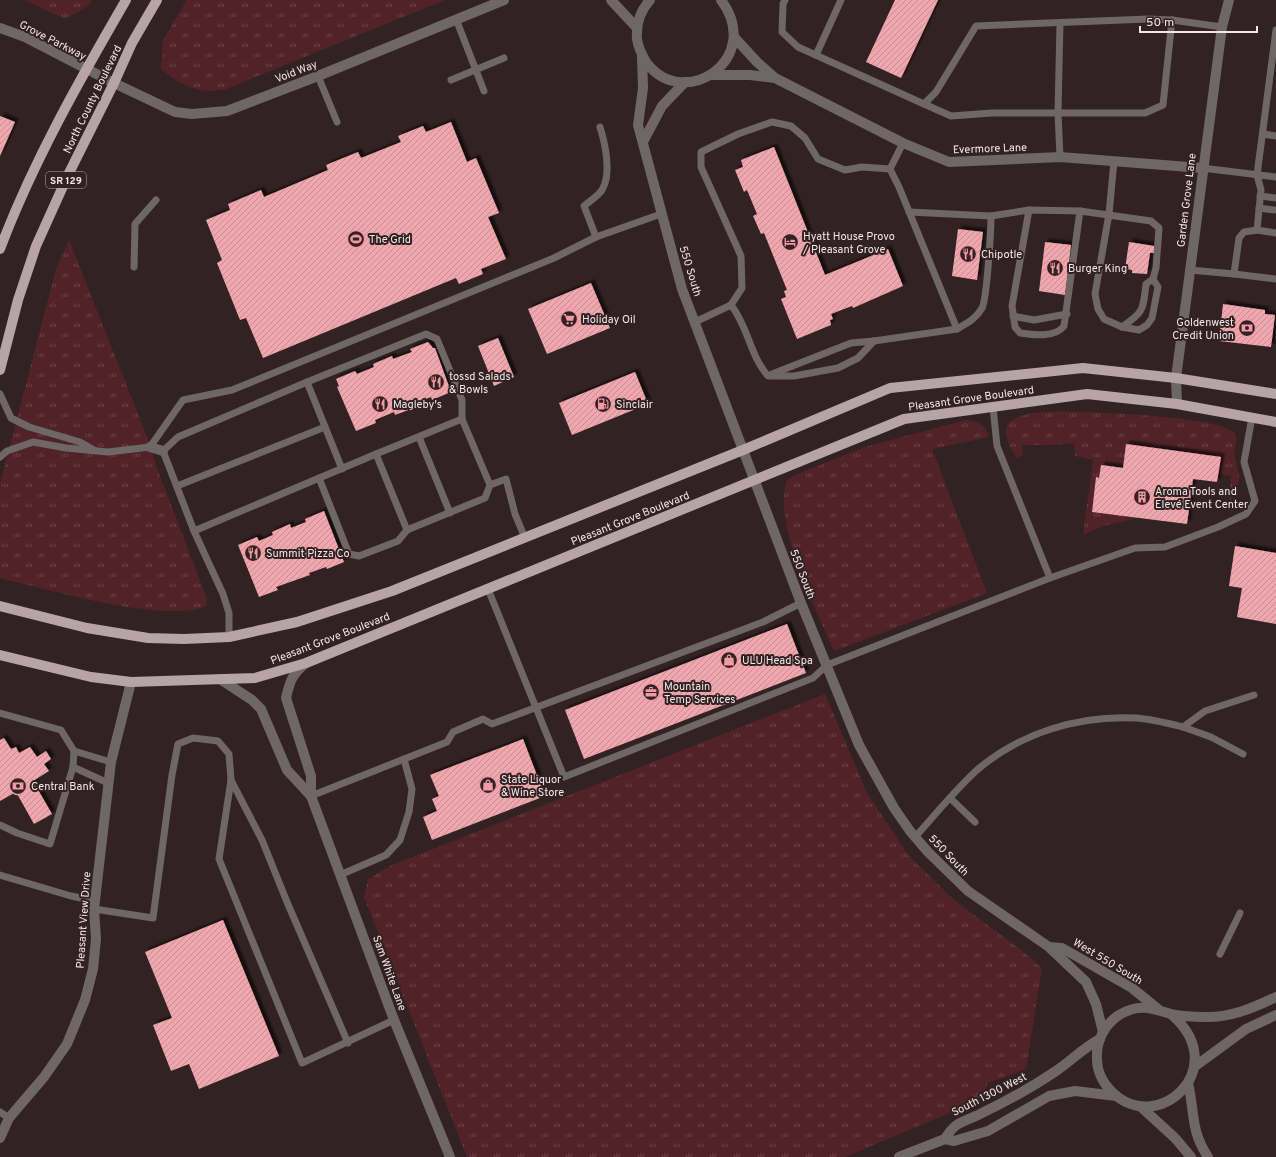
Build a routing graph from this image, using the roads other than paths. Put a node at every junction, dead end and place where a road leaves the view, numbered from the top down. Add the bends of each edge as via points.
1 (126, 0) edge
2 (156, 0) edge
3 (504, 0) edge
4 (611, 0) edge
5 (650, 0) edge
6 (721, 0) edge
7 (731, 0) edge
8 (786, 0) edge
9 (841, 0) edge
10 (1229, 0) edge
11 (729, 11) junction
12 (456, 19) junction
13 (1172, 20) junction
14 (1060, 22) junction
15 (1222, 26) junction
16 (0, 28) edge
17 (637, 28) junction
18 (1276, 30) edge
19 (734, 37) junction
20 (816, 55) junction
21 (642, 56) junction
22 (504, 58) dead end
23 (86, 70) junction
24 (476, 70) junction
25 (95, 75) joint
26 (710, 75) junction
27 (318, 76) junction
28 (775, 78) junction
29 (450, 80) dead end
30 (685, 82) junction
31 (114, 83) junction
32 (484, 90) dead end
33 (924, 104) junction
34 (1058, 113) junction
35 (337, 122) dead end
36 (600, 127) dead end
37 (1263, 134) junction
38 (1276, 136) edge
39 (643, 142) junction
40 (903, 142) junction
41 (1060, 157) junction
42 (1114, 161) junction
43 (1202, 168) junction
44 (890, 169) junction
45 (1257, 174) junction
46 (1276, 177) edge
47 (1260, 196) junction
48 (1276, 198) edge
49 (156, 200) dead end
50 (1259, 208) junction
51 (1029, 210) junction
52 (1274, 210) dead end
53 (1080, 211) junction
54 (909, 212) junction
55 (661, 214) junction
56 (1109, 214) junction
57 (991, 216) junction
58 (1257, 230) junction
59 (1276, 233) edge
60 (596, 237) junction
61 (0, 249) edge
62 (134, 267) dead end
63 (1190, 270) junction
64 (1234, 274) junction
65 (1153, 279) junction
66 (1276, 279) edge
67 (731, 305) junction
68 (1067, 314) junction
69 (1014, 316) junction
70 (695, 322) junction
71 (1122, 327) junction
72 (957, 329) junction
73 (874, 340) junction
74 (0, 370) edge
75 (768, 376) junction
76 (1176, 378) junction
77 (307, 382) junction
78 (0, 394) edge
79 (1276, 394) edge
80 (1177, 404) junction
81 (992, 407) junction
82 (1252, 417) junction
83 (462, 419) junction
84 (1276, 422) edge
85 (325, 427) junction
86 (419, 437) junction
87 (150, 447) junction
88 (743, 450) junction
89 (163, 451) junction
90 (98, 452) junction
91 (376, 454) junction
92 (0, 457) edge
93 (342, 469) junction
94 (319, 478) junction
95 (754, 480) junction
96 (490, 485) junction
97 (177, 486) junction
98 (450, 512) junction
99 (407, 530) junction
100 (194, 531) junction
101 (524, 538) junction
102 (1050, 578) junction
103 (488, 589) junction
104 (801, 602) junction
105 (0, 606) edge
106 (229, 637) junction
107 (0, 655) edge
108 (306, 663) junction
109 (827, 665) junction
110 (220, 679) junction
111 (131, 682) junction
112 (1254, 695) dead end
113 (536, 708) junction
114 (0, 713) edge
115 (1183, 727) junction
116 (74, 751) junction
117 (1244, 754) dead end
118 (404, 759) junction
119 (111, 762) junction
120 (73, 767) junction
121 (231, 780) junction
122 (108, 783) junction
123 (311, 796) junction
124 (950, 798) junction
125 (975, 822) dead end
126 (0, 825) edge
127 (915, 837) junction
128 (0, 875) edge
129 (340, 875) junction
130 (95, 905) junction
131 (1240, 913) dead end
132 (1049, 947) junction
133 (1220, 954) dead end
134 (1276, 997) edge
135 (1158, 1009) junction
136 (1172, 1015) junction
137 (1276, 1015) edge
138 (394, 1020) junction
139 (1101, 1036) junction
140 (348, 1043) junction
141 (1194, 1067) junction
142 (1188, 1083) junction
143 (1116, 1096) junction
144 (1140, 1106) junction
145 (0, 1112) edge
146 (8, 1118) junction
147 (0, 1138) edge
148 (945, 1139) junction
149 (450, 1157) edge
150 (899, 1157) edge
151 (1191, 1157) edge
152 (1208, 1157) edge

1 - 23 main road, North County Boulevard / SR 129
2 - 31 main road, North County Boulevard / SR 129
3 - 12 street, Void Way
4 - 17 street
5 - 17 street via 640,14
6 - 11 street
7 - 11 street
8 - 20 lane via 783,4 782,32 798,47
9 - 20 lane
10 - 15 street, Garden Grove Lane
11 - 19 street
12 - 24 lane
12 - 27 street, Void Way
13 - 14 lane
13 - 15 lane
13 - 34 lane via 1163,105 1145,113
14 - 33 lane via 976,26 936,92
14 - 34 lane
15 - 43 street, Garden Grove Lane
16 - 23 street, Grove Parkway
17 - 21 street via 637,42
18 - 37 lane
19 - 26 street via 727,59
19 - 28 street
20 - 33 lane
21 - 30 street via 661,76
21 - 39 street, 550 South via 643,88 638,125
22 - 24 lane
23 - 25 street, Grove Parkway
23 - 61 main road, North County Boulevard / SR 129 via 34,170
24 - 29 lane
24 - 32 lane
25 - 31 street, Void Way
26 - 28 street
26 - 30 street
27 - 31 street, Void Way via 227,111 192,114 175,112
27 - 35 lane
28 - 40 street, Evermore Lane
30 - 39 street via 662,106
31 - 74 main road, North County Boulevard / SR 129 via 36,246 18,300
33 - 34 lane via 951,116
34 - 41 lane
36 - 60 lane via 604,142 607,181 601,192 584,206
37 - 38 lane
37 - 45 lane
39 - 55 street, 550 South
40 - 41 street, Evermore Lane via 949,162
40 - 44 lane
41 - 42 street, Evermore Lane
42 - 43 street, Evermore Lane
42 - 56 lane
43 - 45 lane
43 - 63 street, Garden Grove Lane
44 - 54 lane
44 - 67 lane via 845,170 818,159 805,138 791,126 772,122 738,134 701,152 701,167 741,256 742,288
45 - 46 lane
45 - 47 lane
47 - 48 lane
47 - 50 lane
49 - 62 lane via 135,224
50 - 52 lane
50 - 58 lane
51 - 53 lane
51 - 57 lane
51 - 69 lane via 1012,306
53 - 56 lane
53 - 68 lane
54 - 57 lane
54 - 72 lane
55 - 60 lane
55 - 70 street, 550 South via 682,289
56 - 65 lane via 1151,221 1159,228
56 - 71 lane via 1095,294 1098,309 1104,319
57 - 72 lane via 983,306 976,318
58 - 59 lane
58 - 64 lane via 1244,232 1239,238
60 - 87 lane via 554,258 232,390 183,400
63 - 64 lane
63 - 76 street, Garden Grove Lane
64 - 66 lane
65 - 71 lane via 1146,284 1143,307 1138,316
65 - 71 lane via 1158,287 1152,318 1139,330
67 - 70 lane
67 - 75 lane via 740,316 761,367
68 - 69 lane via 1034,320
68 - 69 lane via 1061,330 1052,334 1032,335 1020,334 1015,327
70 - 88 street, 550 South
72 - 73 lane
73 - 75 lane via 851,343
73 - 75 lane via 858,358 838,368 794,376
76 - 79 main road, Pleasant Grove Boulevard
76 - 80 street, Garden Grove Lane
76 - 88 main road, Pleasant Grove Boulevard via 1083,368 890,388
77 - 83 lane via 426,334 437,339 462,400
77 - 85 lane
77 - 89 lane via 178,437
78 - 90 lane via 11,418 29,427 80,442
80 - 81 main road, Pleasant Grove Boulevard via 1087,394
80 - 82 main road, Pleasant Grove Boulevard
81 - 95 main road, Pleasant Grove Boulevard via 904,419
81 - 102 lane via 997,446
82 - 84 main road, Pleasant Grove Boulevard
82 - 102 lane via 1244,462 1255,501 1246,514 1165,547 1135,548
83 - 86 lane
83 - 96 lane
85 - 93 lane
85 - 97 lane
86 - 91 lane
86 - 98 lane
87 - 89 street
87 - 90 lane via 132,448 122,452
88 - 95 street, 550 South
88 - 101 main road, Pleasant Grove Boulevard
89 - 97 lane
90 - 92 lane via 33,442 7,451
91 - 93 lane
91 - 99 lane
93 - 94 lane
94 - 99 lane via 349,554 359,556 398,540
94 - 100 lane
95 - 103 main road, Pleasant Grove Boulevard
95 - 104 street, 550 South
96 - 98 lane via 485,498
96 - 101 lane via 506,478
97 - 100 lane
98 - 99 lane
100 - 106 lane via 223,594 229,613
101 - 106 main road, Pleasant Grove Boulevard via 392,591 333,611
102 - 109 lane
103 - 108 main road, Pleasant Grove Boulevard
103 - 113 lane
104 - 109 street, 550 South
104 - 113 lane via 763,622
105 - 106 main road, Pleasant Grove Boulevard via 87,628 148,638
107 - 111 main road, Pleasant Grove Boulevard via 91,677
108 - 110 main road, Pleasant Grove Boulevard via 255,678
108 - 123 street, Sam White Lane via 294,672 286,698 311,776
109 - 113 lane via 813,678 564,777
109 - 127 street, 550 South via 859,745 894,808
110 - 111 main road, Pleasant Grove Boulevard
110 - 123 street, Sam White Lane via 261,708 287,770
111 - 119 street, Pleasant View Drive
112 - 115 lane via 1205,712
113 - 118 lane via 492,724 482,719 453,732 447,742
114 - 116 lane via 61,730
115 - 117 lane via 1211,737
115 - 124 lane via 1153,720 1120,718 1079,722 1049,730 1021,741 997,756 977,770
116 - 119 lane
116 - 120 lane
118 - 123 lane
118 - 129 lane via 412,789 409,812 400,840 386,855
119 - 122 street, Pleasant View Drive
120 - 122 lane
120 - 126 lane via 50,844
121 - 130 lane via 229,754 218,741 193,738 178,744 153,918
121 - 140 lane via 262,840
121 - 140 lane via 219,859 302,1063
122 - 130 street, Pleasant View Drive
123 - 129 street, Sam White Lane
124 - 125 lane
124 - 127 lane
127 - 132 street, 550 South via 968,891
128 - 130 lane
129 - 138 street, Sam White Lane
130 - 146 street, Pleasant View Drive via 96,938 92,969 74,1028 67,1044 44,1077
131 - 133 lane
132 - 135 street, West 550 South via 1062,948 1132,988
132 - 139 street, West 550 South via 1086,982 1096,1004
134 - 136 street via 1237,1014 1204,1017
135 - 136 street
135 - 139 street via 1142,1007 1127,1011 1113,1020
136 - 141 street via 1184,1024 1191,1037 1195,1052
137 - 141 street via 1246,1029
138 - 140 lane
138 - 149 street, Sam White Lane
139 - 143 street via 1097,1064 1100,1076
139 - 148 street, South 1300 West via 1057,1071 1005,1102 952,1126
141 - 142 street
142 - 144 street via 1181,1092 1162,1104
142 - 152 street via 1196,1136
143 - 144 street
143 - 148 street via 1075,1091 1049,1096 988,1132 954,1141
144 - 151 street via 1175,1138
145 - 146 lane
146 - 147 street, Pleasant View Drive
148 - 150 street

